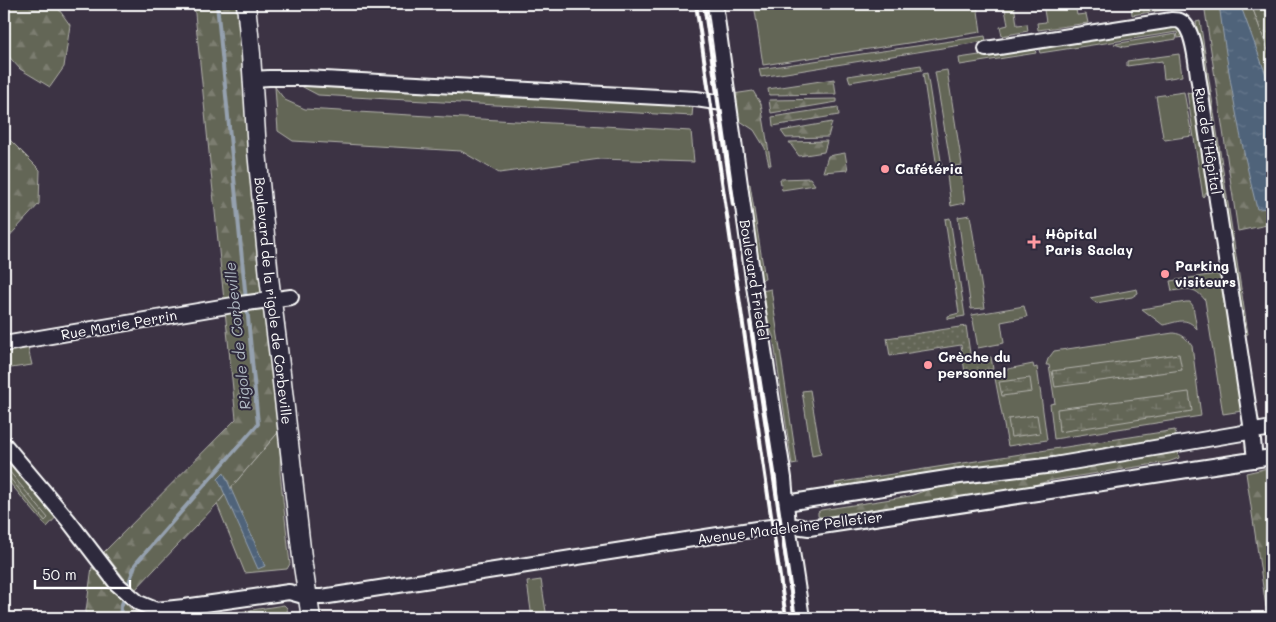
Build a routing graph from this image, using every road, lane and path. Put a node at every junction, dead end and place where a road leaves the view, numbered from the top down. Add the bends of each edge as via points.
1 (246, 4) edge
2 (714, 4) edge
3 (986, 49) dead end
4 (253, 79) junction
5 (729, 104) junction
6 (291, 297) dead end
7 (263, 301) junction
8 (4, 344) edge
9 (1272, 428) edge
10 (1252, 431) junction
11 (4, 444) edge
12 (1272, 457) edge
13 (1255, 460) junction
14 (786, 503) junction
15 (788, 525) junction
16 (308, 597) junction
17 (311, 618) edge
18 (802, 618) edge

1 - 4 main road, Boulevard de la rigole de Corbeville
2 - 5 street, Boulevard Friedel
3 - 10 street, Rue de l'Hôpital via 1172,20 1181,21 1187,27 1191,34
4 - 5 street via 334,80 696,99
4 - 7 main road, Boulevard de la rigole de Corbeville
5 - 14 street, Boulevard Friedel
6 - 7 street, Rue Marie Perrin
7 - 8 street, Rue Marie Perrin
7 - 16 main road, Boulevard de la rigole de Corbeville via 282,383
9 - 10 street, Avenue Madeleine Pelletier
10 - 13 street, Rue de l'Hôpital
10 - 14 street, Avenue Madeleine Pelletier via 1054,465
11 - 16 street, Avenue Madeleine Pelletier via 117,584 138,603 156,610 289,592
12 - 13 street, Avenue Madeleine Pelletier
13 - 15 street, Avenue Madeleine Pelletier via 809,528
14 - 15 street, Boulevard Friedel
15 - 16 street, Avenue Madeleine Pelletier
15 - 18 street, Boulevard Friedel
16 - 17 main road, Boulevard de la rigole de Corbeville

